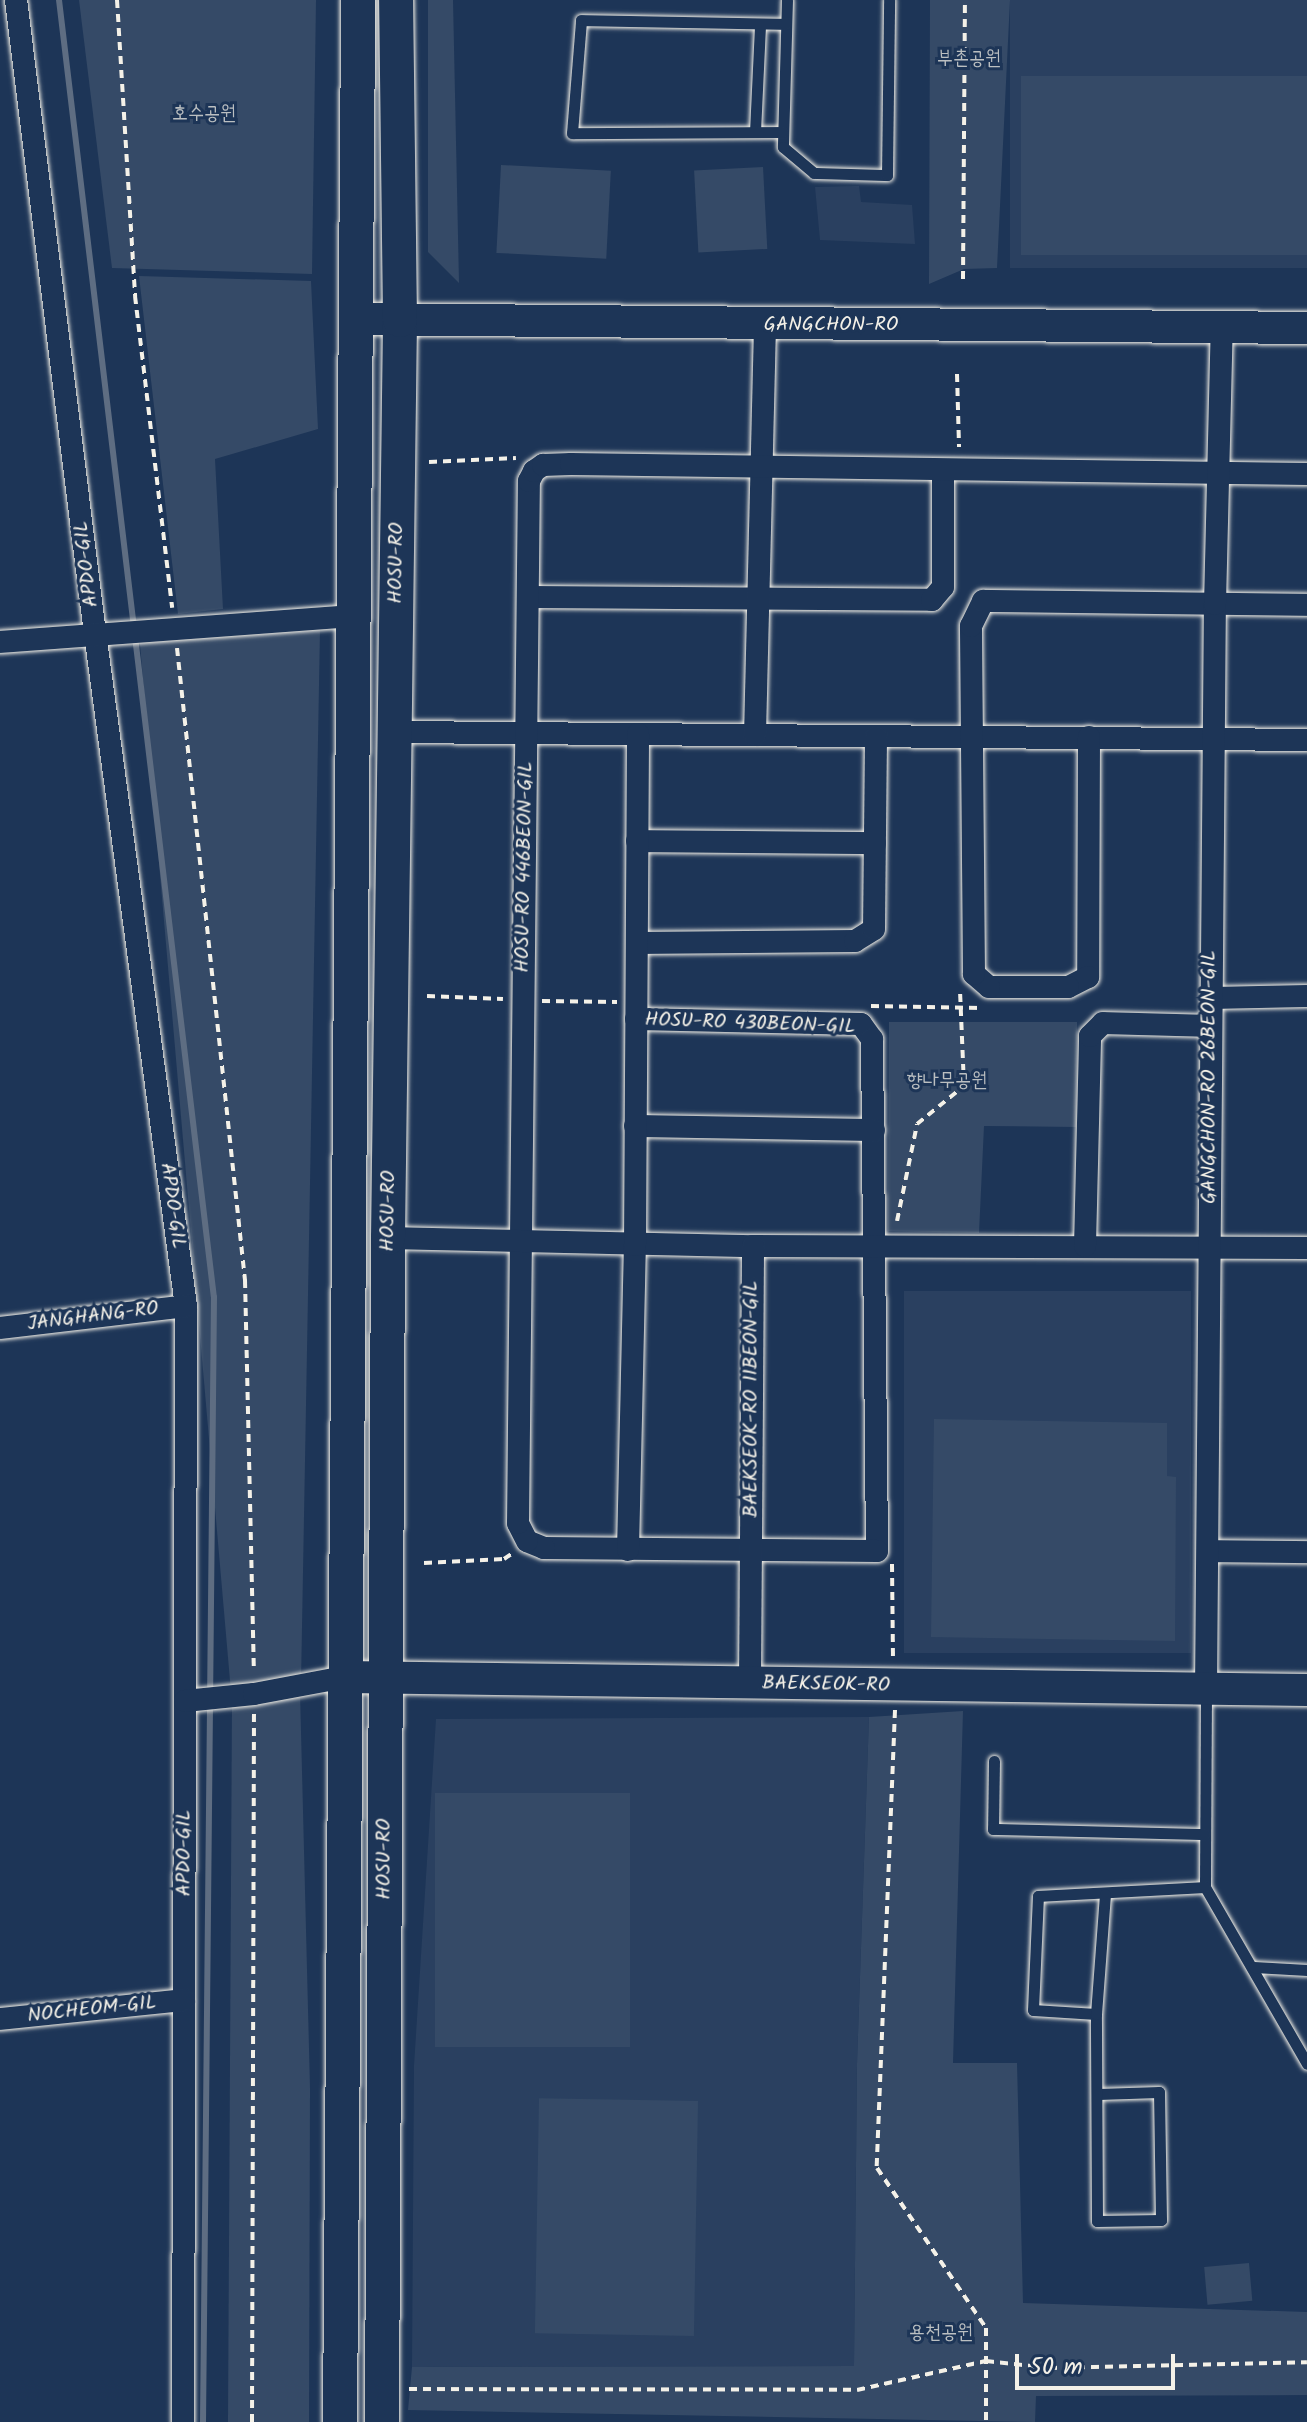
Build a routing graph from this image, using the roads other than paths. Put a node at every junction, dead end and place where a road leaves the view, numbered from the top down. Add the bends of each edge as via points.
1 (16, 0) edge
2 (358, 0) edge
3 (396, 0) edge
4 (787, 0) edge
5 (889, 0) edge
6 (760, 24) junction
7 (786, 24) junction
8 (755, 132) junction
9 (783, 132) junction
10 (355, 319) junction
11 (400, 320) junction
12 (765, 325) junction
13 (1222, 326) junction
14 (1307, 328) edge
15 (953, 464) junction
16 (762, 469) junction
17 (1218, 472) junction
18 (1307, 474) edge
19 (530, 597) junction
20 (758, 597) junction
21 (1215, 604) junction
22 (1307, 605) edge
23 (352, 616) junction
24 (101, 632) junction
25 (0, 642) edge
26 (395, 732) junction
27 (527, 733) junction
28 (638, 734) junction
29 (755, 735) junction
30 (972, 735) junction
31 (876, 737) junction
32 (1089, 737) junction
33 (1213, 739) junction
34 (1307, 740) edge
35 (637, 841) junction
36 (875, 843) junction
37 (637, 943) junction
38 (1307, 996) edge
39 (1211, 998) junction
40 (629, 1011) junction
41 (1211, 1026) junction
42 (635, 1126) junction
43 (874, 1130) junction
44 (388, 1238) junction
45 (521, 1241) junction
46 (635, 1245) junction
47 (753, 1246) junction
48 (1085, 1246) junction
49 (1209, 1246) junction
50 (873, 1247) junction
51 (1307, 1248) edge
52 (186, 1306) junction
53 (0, 1328) edge
54 (628, 1550) junction
55 (751, 1551) junction
56 (1208, 1551) junction
57 (1307, 1552) edge
58 (345, 1677) junction
59 (386, 1678) junction
60 (750, 1684) junction
61 (1206, 1690) junction
62 (1307, 1690) edge
63 (192, 1699) junction
64 (994, 1761) dead end
65 (1205, 1834) junction
66 (1205, 1887) junction
67 (1105, 1894) junction
68 (1254, 1967) junction
69 (1307, 1970) edge
70 (184, 2000) junction
71 (1096, 2014) junction
72 (0, 2019) edge
73 (1307, 2064) edge
74 (1098, 2094) junction
75 (183, 2422) edge
76 (340, 2422) edge
77 (382, 2422) edge

1 - 24 street, APDO-GIL
2 - 10 main road, HOSU-RO
3 - 11 main road, HOSU-RO
4 - 7 lane
5 - 9 lane via 887,175 814,173 783,147
6 - 7 lane
6 - 8 lane
6 - 8 lane via 581,20 572,133
7 - 9 lane
8 - 9 lane
10 - 11 main road, GANGCHON-RO
10 - 23 main road, HOSU-RO
11 - 12 main road, GANGCHON-RO
11 - 26 main road, HOSU-RO
12 - 13 main road, GANGCHON-RO
12 - 16 street
13 - 14 main road, GANGCHON-RO
13 - 17 street, GANGCHON-RO 26BEON-GIL
15 - 16 street
15 - 17 street
15 - 20 street via 943,587 932,600
16 - 19 street, HOSU-RO 446BEON-GIL via 543,465 529,481
16 - 20 street
17 - 18 street
17 - 21 street, GANGCHON-RO 26BEON-GIL
19 - 20 street
19 - 27 street, HOSU-RO 446BEON-GIL
20 - 29 street
21 - 22 street
21 - 30 street via 983,601 971,626
21 - 33 street, GANGCHON-RO 26BEON-GIL
23 - 24 street
23 - 58 main road, HOSU-RO
24 - 25 street
24 - 52 street, APDO-GIL
26 - 27 street, HOSU-RO 446BEON-GIL
26 - 44 main road, HOSU-RO
27 - 28 street, HOSU-RO 446BEON-GIL
27 - 45 street, HOSU-RO 446BEON-GIL
28 - 29 street, HOSU-RO 446BEON-GIL
28 - 35 street
29 - 31 street, HOSU-RO 446BEON-GIL
30 - 31 street, HOSU-RO 446BEON-GIL
30 - 32 street, HOSU-RO 446BEON-GIL
30 - 32 street via 966,975 989,987 1068,987 1088,977
31 - 36 street
32 - 33 street, HOSU-RO 446BEON-GIL
33 - 34 street, HOSU-RO 446BEON-GIL
33 - 39 street, GANGCHON-RO 26BEON-GIL
35 - 36 street
35 - 37 street
36 - 37 street via 874,929 855,941
37 - 40 street
38 - 39 street
39 - 41 street, GANGCHON-RO 26BEON-GIL
40 - 42 street, HOSU-RO 430BEON-GIL
40 - 43 street, HOSU-RO 430BEON-GIL via 861,1024 872,1039
41 - 48 street via 1103,1023 1090,1036
41 - 49 street, GANGCHON-RO 26BEON-GIL
42 - 43 street
42 - 46 street, HOSU-RO 430BEON-GIL
43 - 50 street, HOSU-RO 430BEON-GIL
44 - 45 street
44 - 59 main road, HOSU-RO
45 - 46 street
45 - 54 street via 518,1523 527,1541 544,1548
46 - 47 street
46 - 54 street, HOSU-RO 430BEON-GIL
47 - 50 street
47 - 55 street, BAEKSEOK-RO 11BEON-GIL
48 - 49 street
48 - 50 street
49 - 51 street
49 - 56 street, GANGCHON-RO 26BEON-GIL
50 - 55 street, HOSU-RO 430BEON-GIL via 877,1551
52 - 53 street, JANGHANG-RO
52 - 63 street, APDO-GIL
54 - 55 street
55 - 60 street, BAEKSEOK-RO 11BEON-GIL
56 - 57 street
56 - 61 street, GANGCHON-RO 26BEON-GIL
58 - 59 main road, BAEKSEOK-RO
58 - 63 street
58 - 76 main road, HOSU-RO
59 - 60 main road, BAEKSEOK-RO
59 - 77 main road, HOSU-RO
60 - 61 main road, BAEKSEOK-RO
61 - 62 main road, BAEKSEOK-RO
61 - 65 lane
63 - 70 street, APDO-GIL
64 - 65 lane via 993,1829
65 - 66 lane
66 - 67 lane
66 - 68 lane
67 - 71 lane
67 - 71 lane via 1038,1896 1033,2010
68 - 69 lane
68 - 73 lane
70 - 72 street, NOCHEOM-GIL
70 - 75 street, APDO-GIL
71 - 74 lane
74 - 74 lane via 1097,2221 1161,2220 1159,2092

